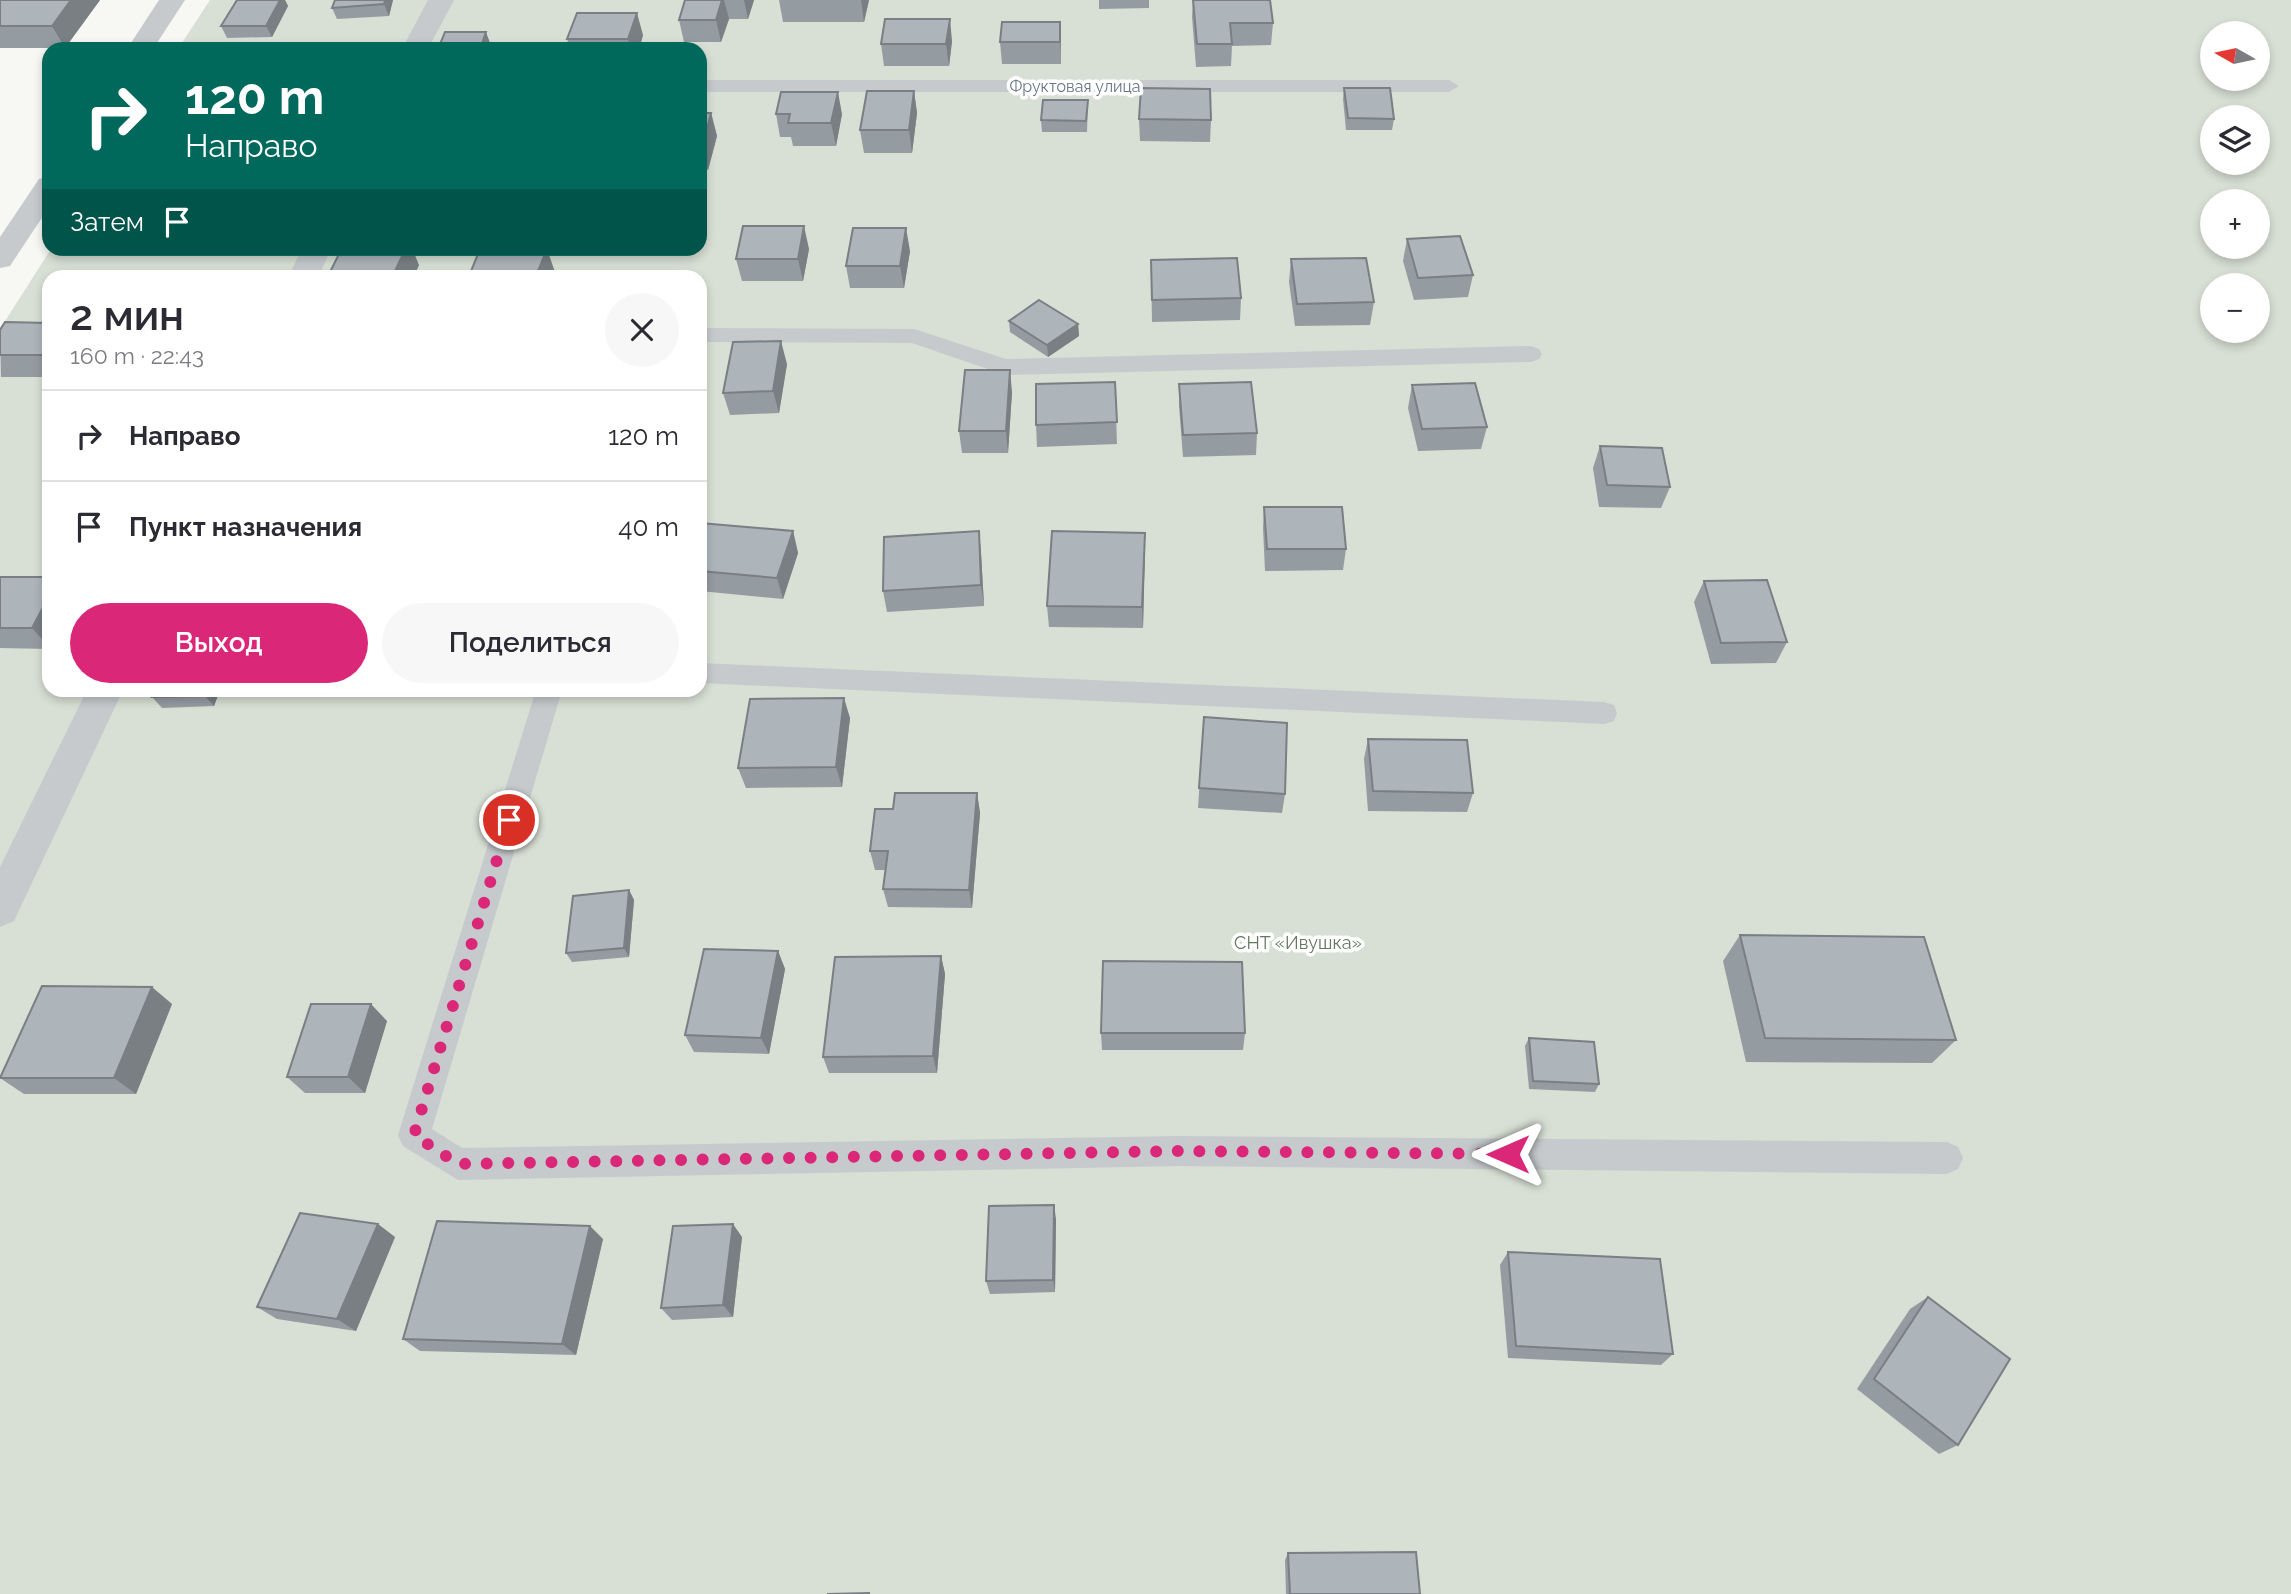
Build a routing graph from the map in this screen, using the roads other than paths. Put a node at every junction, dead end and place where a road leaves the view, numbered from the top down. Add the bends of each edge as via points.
1 (172, 0) edge
2 (441, 0) edge
3 (144, 42) edge
4 (419, 42) edge
5 (707, 86) edge
6 (1449, 86) dead end
7 (42, 195) edge
8 (0, 258) edge
9 (707, 342) edge
10 (1531, 354) dead end
11 (707, 673) edge
12 (102, 697) edge
13 (547, 697) edge
14 (1604, 713) dead end
15 (0, 909) edge
16 (1947, 1158) dead end

1 - 3 street
2 - 4 street
5 - 6 lane, Фруктовая улица
7 - 8 street
9 - 10 lane via 914,336 1005,368
11 - 14 lane
12 - 15 street
13 - 16 lane via 414,1135 458,1164 1179,1151

